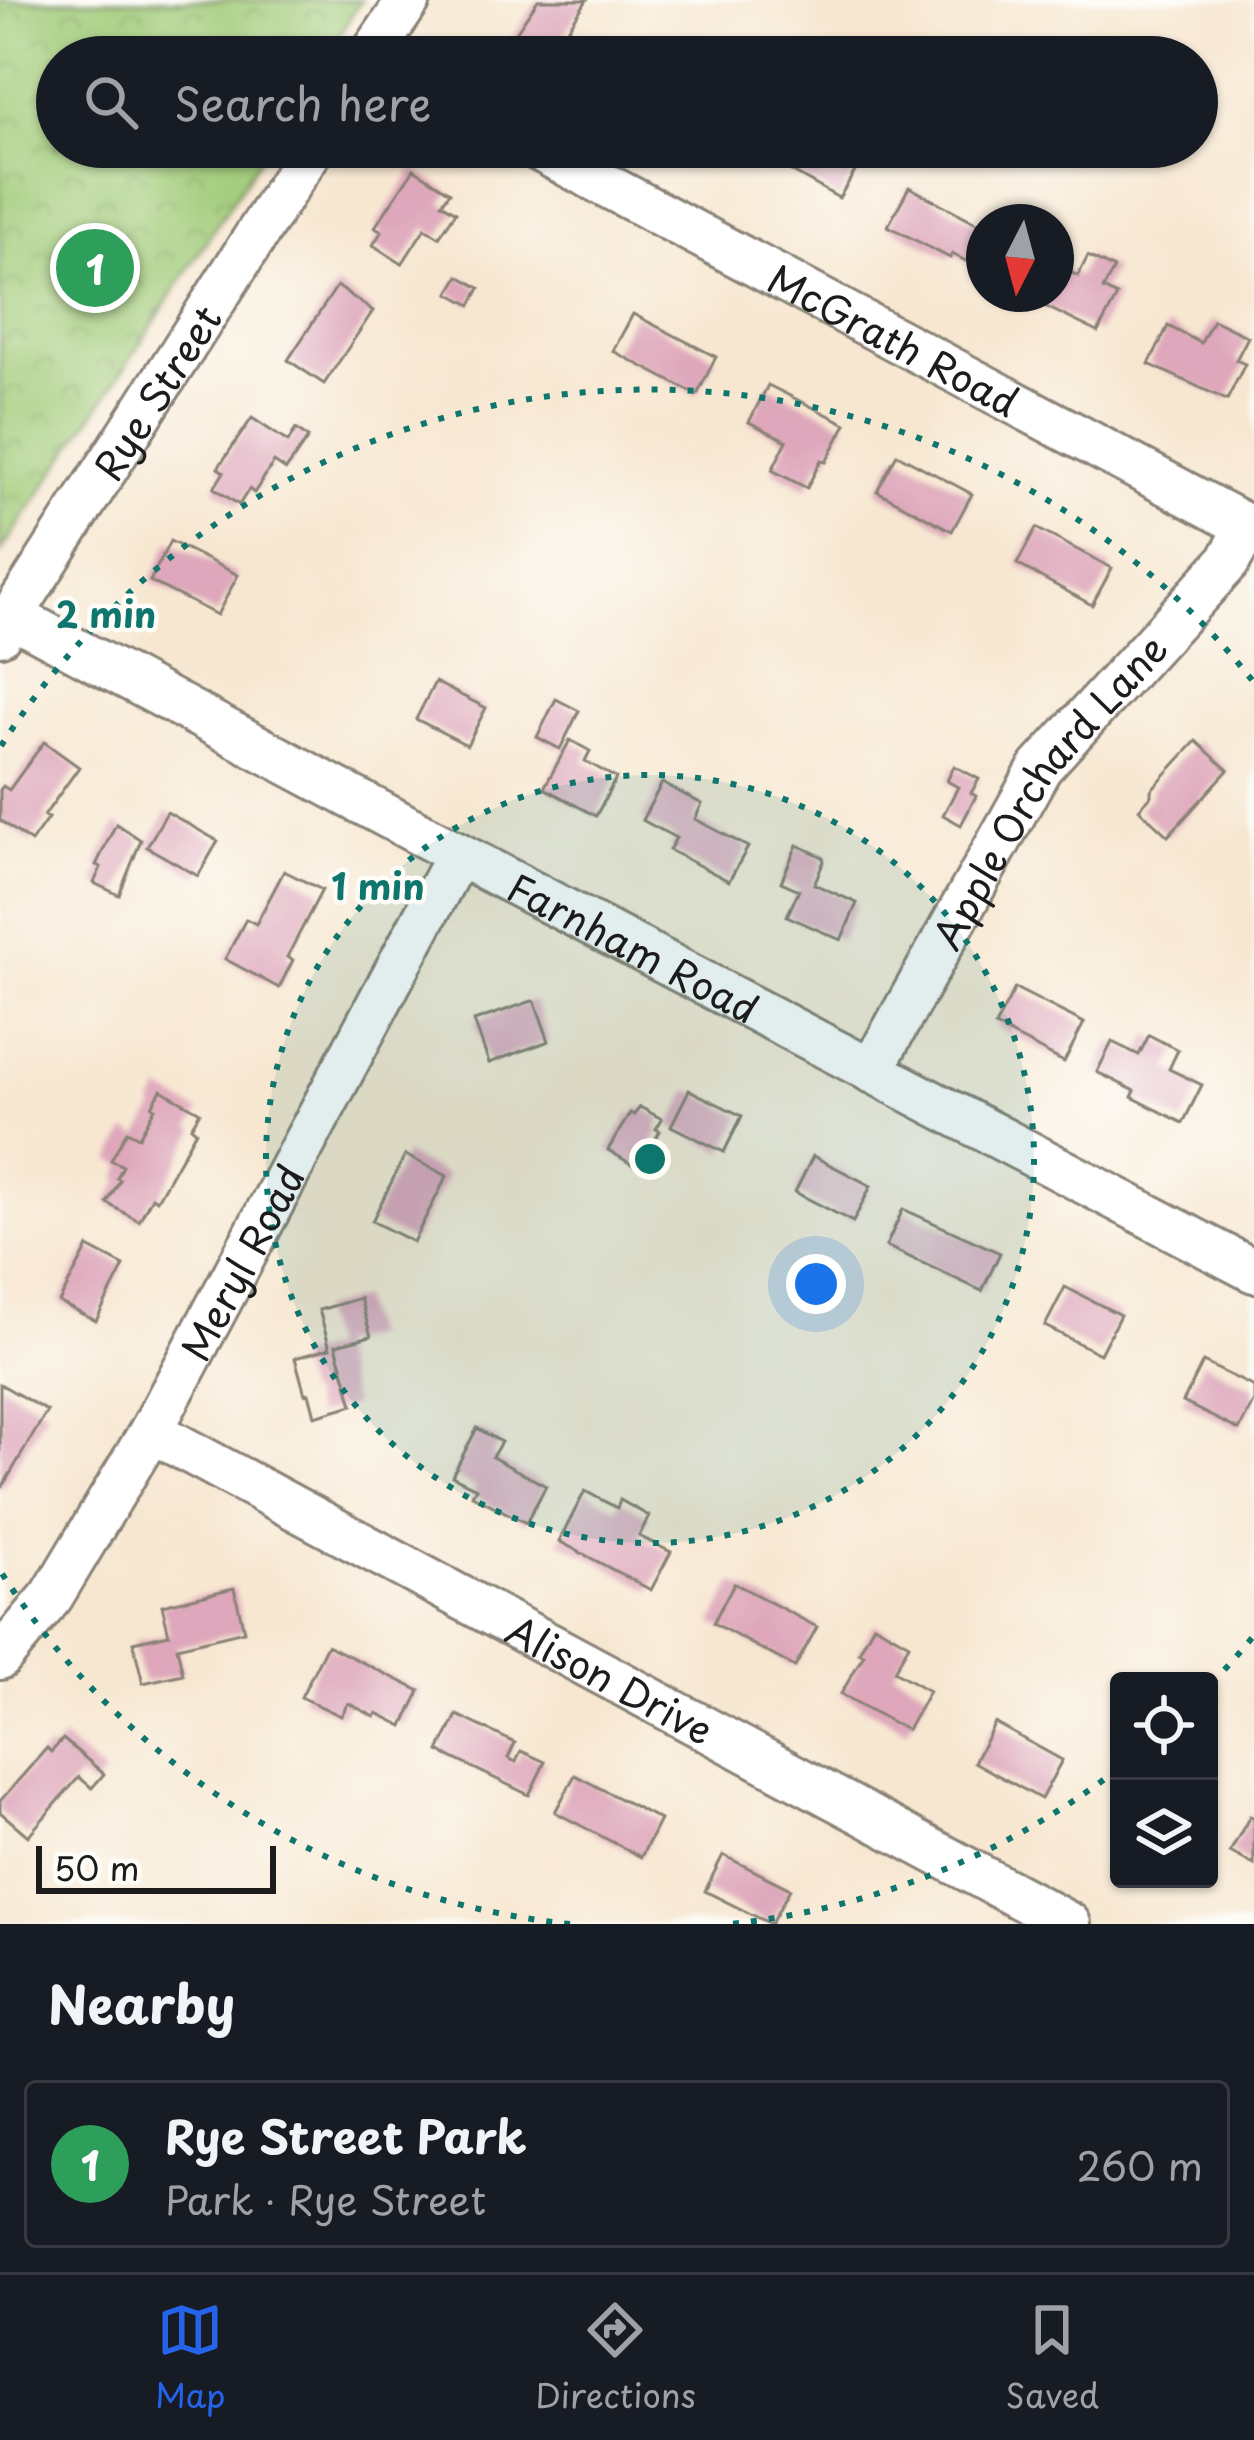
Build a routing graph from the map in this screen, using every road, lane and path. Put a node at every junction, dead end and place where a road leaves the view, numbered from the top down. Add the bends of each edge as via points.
1 (409, 0) edge
2 (384, 36) edge
3 (300, 168) edge
4 (574, 168) edge
5 (1251, 528) edge
6 (7, 625) edge
7 (458, 854) junction
8 (871, 1071) junction
9 (1254, 1271) edge
10 (151, 1431) junction
11 (0, 1658) edge
12 (1070, 1924) edge

1 - 2 street
3 - 6 street, Rye Street
4 - 5 street, McGrath Road
5 - 8 street, Apple Orchard Lane via 1040,768
6 - 7 street, Farnham Road
7 - 8 street, Farnham Road
7 - 10 street, Meryl Road
8 - 9 street, Farnham Road
10 - 11 street, Meryl Road via 52,1596
10 - 12 street, Alison Drive

